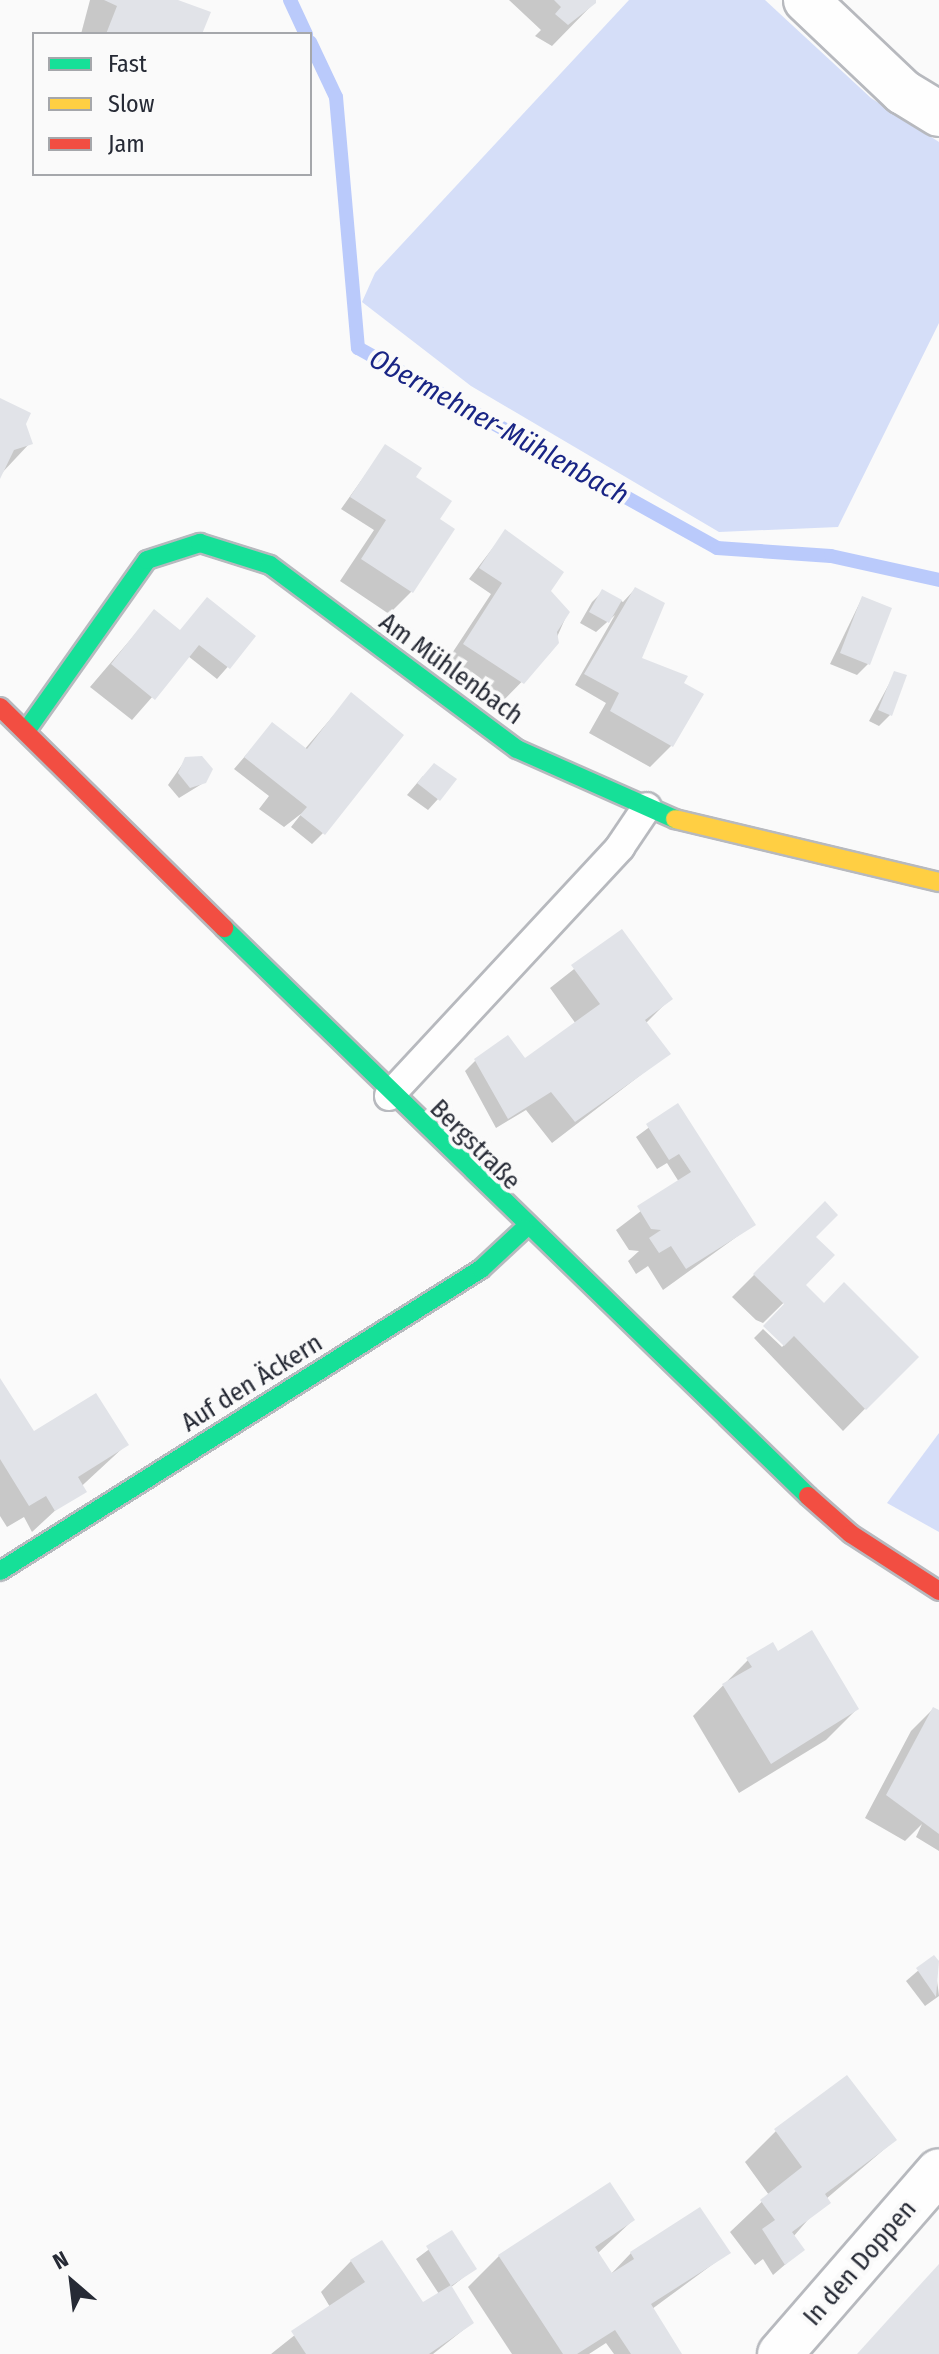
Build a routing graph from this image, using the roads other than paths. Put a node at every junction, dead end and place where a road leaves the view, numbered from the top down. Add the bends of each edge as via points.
1 (806, 0) edge
2 (939, 114) edge
3 (0, 707) edge
4 (26, 731) junction
5 (647, 807) junction
6 (939, 882) edge
7 (389, 1096) junction
8 (524, 1229) junction
9 (0, 1571) edge
10 (939, 1591) edge
11 (939, 2171) edge
12 (780, 2354) edge

1 - 2 street via 903,92
3 - 4 street, Bergstraße
4 - 5 street, Am Mühlenbach via 147,560 200,543 270,565 517,749
4 - 7 street, Bergstraße
5 - 6 street, Am Mühlenbach via 683,823 807,846
5 - 7 lane via 620,847
7 - 8 street, Bergstraße
8 - 9 street, Auf den Äckern via 481,1269
8 - 10 street, Bergstraße via 851,1534
11 - 12 street, In den Doppen

